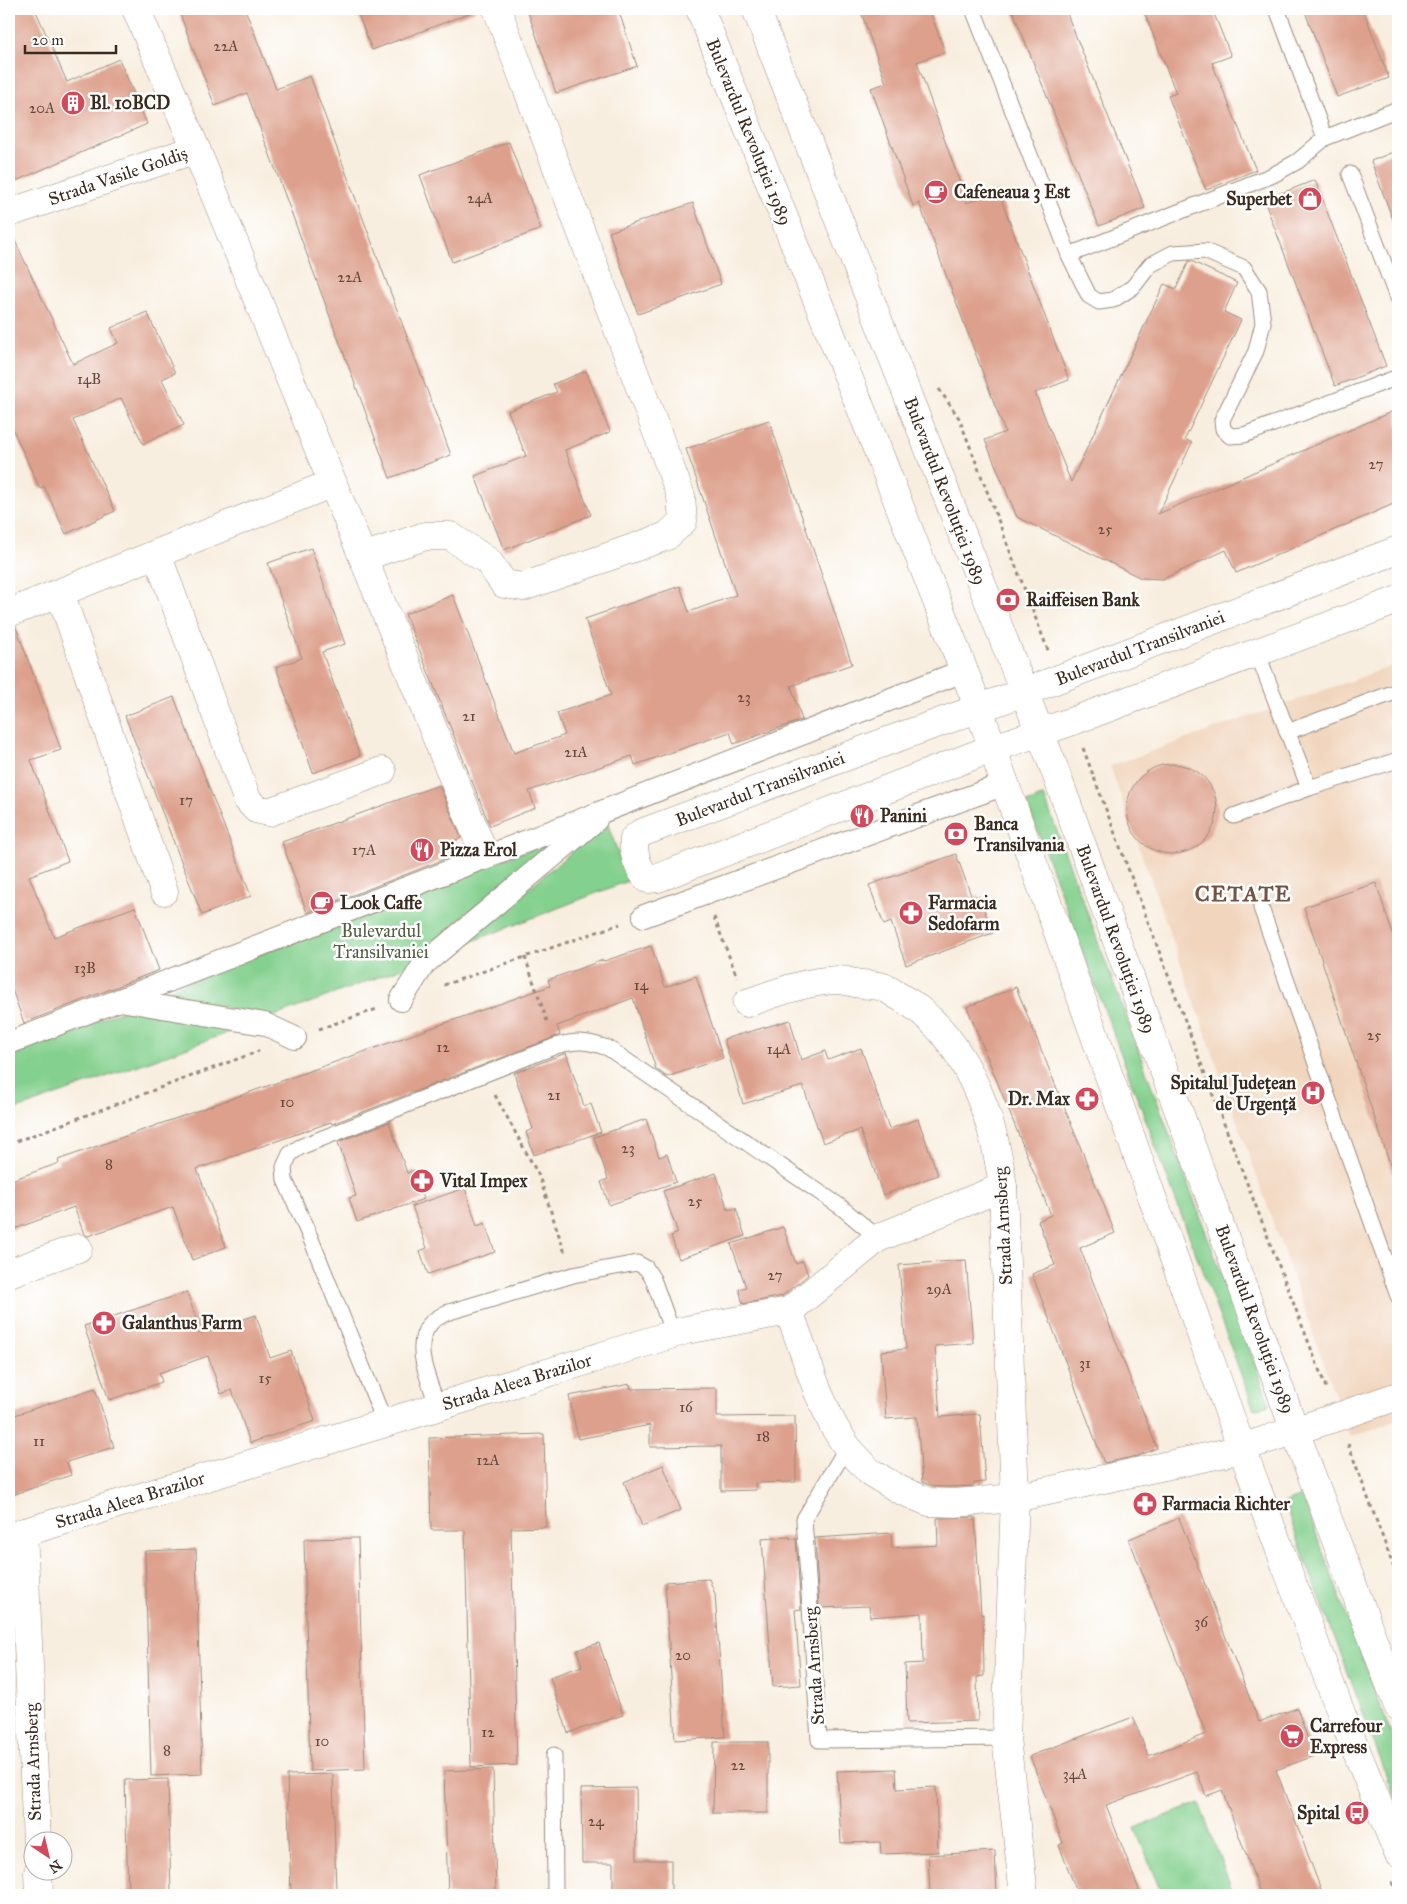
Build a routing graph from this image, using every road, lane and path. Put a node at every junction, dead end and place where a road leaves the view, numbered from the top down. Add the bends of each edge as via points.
1 (136, 9) edge
2 (497, 9) edge
3 (700, 9) edge
4 (756, 9) edge
5 (973, 9) edge
6 (1277, 9) edge
7 (1398, 109) edge
8 (1325, 138) junction
9 (196, 149) junction
10 (1350, 174) dead end
11 (9, 213) edge
12 (1069, 255) junction
13 (1398, 300) edge
14 (1398, 378) edge
15 (333, 483) junction
16 (1398, 550) edge
17 (157, 554) junction
18 (363, 557) junction
19 (60, 593) junction
20 (1398, 600) edge
21 (9, 613) edge
22 (1257, 652) junction
23 (963, 671) junction
24 (1398, 691) edge
25 (1024, 692) junction
26 (979, 709) junction
27 (1040, 732) junction
28 (1287, 732) junction
29 (993, 749) junction
30 (1398, 760) edge
31 (382, 771) dead end
32 (1006, 785) junction
33 (1309, 788) junction
34 (610, 807) junction
35 (1234, 816) dead end
36 (486, 856) junction
37 (164, 891) dead end
38 (705, 892) junction
39 (1261, 908) dead end
40 (644, 916) joint
41 (119, 1000) junction
42 (401, 1000) dead end
43 (746, 1003) joint
44 (295, 1038) dead end
45 (9, 1043) edge
46 (556, 1046) junction
47 (484, 1075) junction
48 (1003, 1187) junction
49 (878, 1238) junction
50 (78, 1248) dead end
51 (9, 1273) edge
52 (572, 1275) junction
53 (1398, 1296) edge
54 (789, 1311) junction
55 (673, 1334) junction
56 (1398, 1396) edge
57 (438, 1407) junction
58 (385, 1423) junction
59 (1296, 1431) junction
60 (847, 1447) junction
61 (1242, 1449) junction
62 (1015, 1498) junction
63 (16, 1534) edge
64 (1398, 1706) edge
65 (1006, 1738) junction
66 (554, 1755) dead end
67 (35, 1832) edge
68 (1398, 1853) edge
69 (38, 1882) edge
70 (39, 1895) edge
71 (555, 1895) edge
72 (1024, 1895) edge

1 - 9 street, Strada Vasile Goldiș
2 - 18 street via 681,496 683,521 667,536 524,587 504,584 488,561 450,536 425,536
3 - 23 street, Bulevardul Revoluției 1989
4 - 25 street, Bulevardul Revoluției 1989
5 - 12 lane
6 - 8 lane
7 - 8 lane
8 - 12 lane via 1298,161 1273,175
9 - 11 street, Strada Vasile Goldiș
9 - 15 street
10 - 13 lane
12 - 14 lane via 1089,296 1099,302 1114,300 1133,287 1150,265 1173,253 1205,251 1244,268 1259,291 1263,323 1256,351 1222,420 1223,429 1230,436 1244,435
15 - 17 street
15 - 18 street
16 - 25 street, Bulevardul Transilvaniei
17 - 19 street
17 - 31 street via 246,799 256,809 269,812
18 - 36 street
19 - 21 street
19 - 37 street
20 - 22 street, Bulevardul Transilvaniei
22 - 27 street, Bulevardul Transilvaniei
22 - 28 lane
23 - 26 street, Bulevardul Revoluției 1989
23 - 34 street, Bulevardul Transilvaniei
24 - 28 lane
25 - 26 street, Bulevardul Transilvaniei
25 - 27 street, Bulevardul Revoluției 1989
26 - 29 street, Bulevardul Revoluției 1989
26 - 29 street, Bulevardul Transilvaniei via 641,833 634,839 633,850 642,873 648,879 658,878
27 - 29 street, Bulevardul Transilvaniei
27 - 59 street, Bulevardul Revoluției 1989
28 - 33 lane
29 - 32 street, Bulevardul Revoluției 1989
30 - 33 lane
32 - 38 street
32 - 61 street, Bulevardul Revoluției 1989
33 - 35 lane
34 - 36 street, Bulevardul Transilvaniei
34 - 42 street, Bulevardul Transilvaniei via 424,964
36 - 41 street, Bulevardul Transilvaniei
38 - 40 street
38 - 43 path
39 - 53 lane
40 - 46 path via 525,957
41 - 44 street via 265,1024
41 - 45 street, Bulevardul Transilvaniei
43 - 48 street, Strada Arnsberg via 796,986 839,980 883,987 913,1004 938,1026 955,1047 975,1086 999,1159
46 - 47 lane
46 - 49 lane via 586,1041 608,1048 841,1207
47 - 52 path via 539,1176
47 - 58 lane via 300,1147 290,1154 284,1167 285,1180
48 - 49 street, Strada Aleea Brazilor
48 - 62 street, Strada Arnsberg
49 - 54 street, Strada Aleea Brazilor
50 - 51 street
52 - 55 lane via 637,1263 646,1268
52 - 57 lane via 446,1313 431,1322 422,1336 422,1356
54 - 55 street, Strada Aleea Brazilor
54 - 60 street via 818,1392
55 - 57 street, Strada Aleea Brazilor
56 - 59 street
57 - 58 street, Strada Aleea Brazilor
58 - 63 street, Strada Aleea Brazilor
59 - 61 street
59 - 64 street, Bulevardul Revoluției 1989
60 - 62 street via 870,1472 929,1502
60 - 65 lane, Strada Arnsberg via 804,1519 819,1740
61 - 62 street
61 - 68 street, Bulevardul Revoluției 1989 via 1343,1718
62 - 65 street, Strada Arnsberg
63 - 67 street, Strada Arnsberg
65 - 72 street, Strada Arnsberg
66 - 71 lane
69 - 70 street

